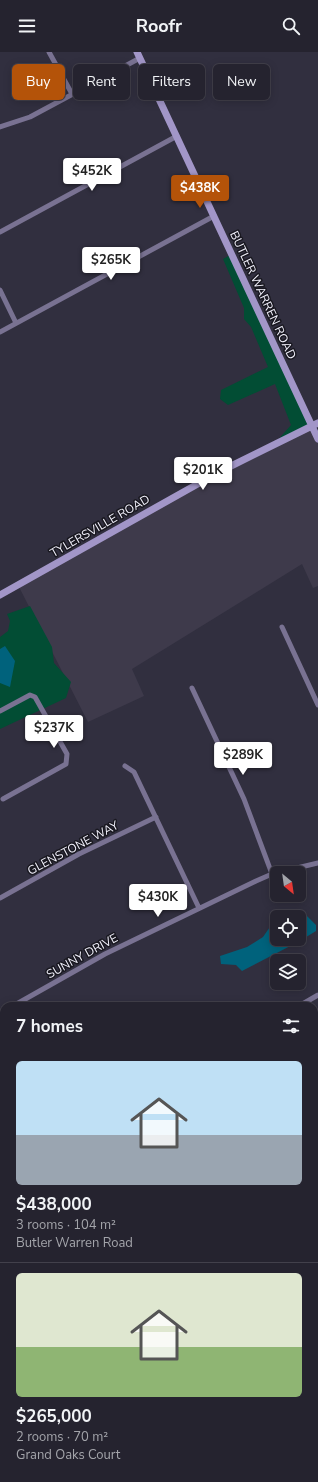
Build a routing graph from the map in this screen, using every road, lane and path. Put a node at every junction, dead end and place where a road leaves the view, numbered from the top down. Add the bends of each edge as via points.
1 (50, 52) edge
2 (138, 55) edge
3 (72, 94) junction
4 (0, 127) edge
5 (176, 136) junction
6 (214, 216) junction
7 (0, 232) edge
8 (0, 290) edge
9 (16, 323) junction
10 (0, 332) edge
11 (315, 424) edge
12 (318, 439) edge
13 (0, 595) edge
14 (282, 627) dead end
15 (192, 688) dead end
16 (318, 705) edge
17 (0, 711) edge
18 (125, 766) dead end
19 (1, 798) edge
20 (156, 817) junction
21 (318, 863) edge
22 (305, 866) edge
23 (270, 869) edge
24 (270, 875) edge
25 (0, 898) edge
26 (199, 908) junction
27 (318, 995) edge
28 (20, 1002) edge
29 (305, 1002) edge

1 - 3 street
2 - 3 street
2 - 5 main road, BUTLER WARREN ROAD
3 - 4 street via 30,117
5 - 6 main road, BUTLER WARREN ROAD
5 - 7 street
6 - 9 street
6 - 11 main road, BUTLER WARREN ROAD
8 - 9 street
9 - 10 street
11 - 12 main road, BUTLER WARREN ROAD
11 - 13 main road, TYLERSVILLE ROAD via 218,472
14 - 16 street
15 - 23 street via 244,799
17 - 19 street via 30,695 34,697 67,754 66,764
18 - 20 street via 134,772
20 - 25 street, GLENSTONE WAY via 79,854
20 - 26 street
21 - 22 street, SUNNY DRIVE
24 - 26 street, SUNNY DRIVE
26 - 28 street, SUNNY DRIVE via 104,954
27 - 29 street

